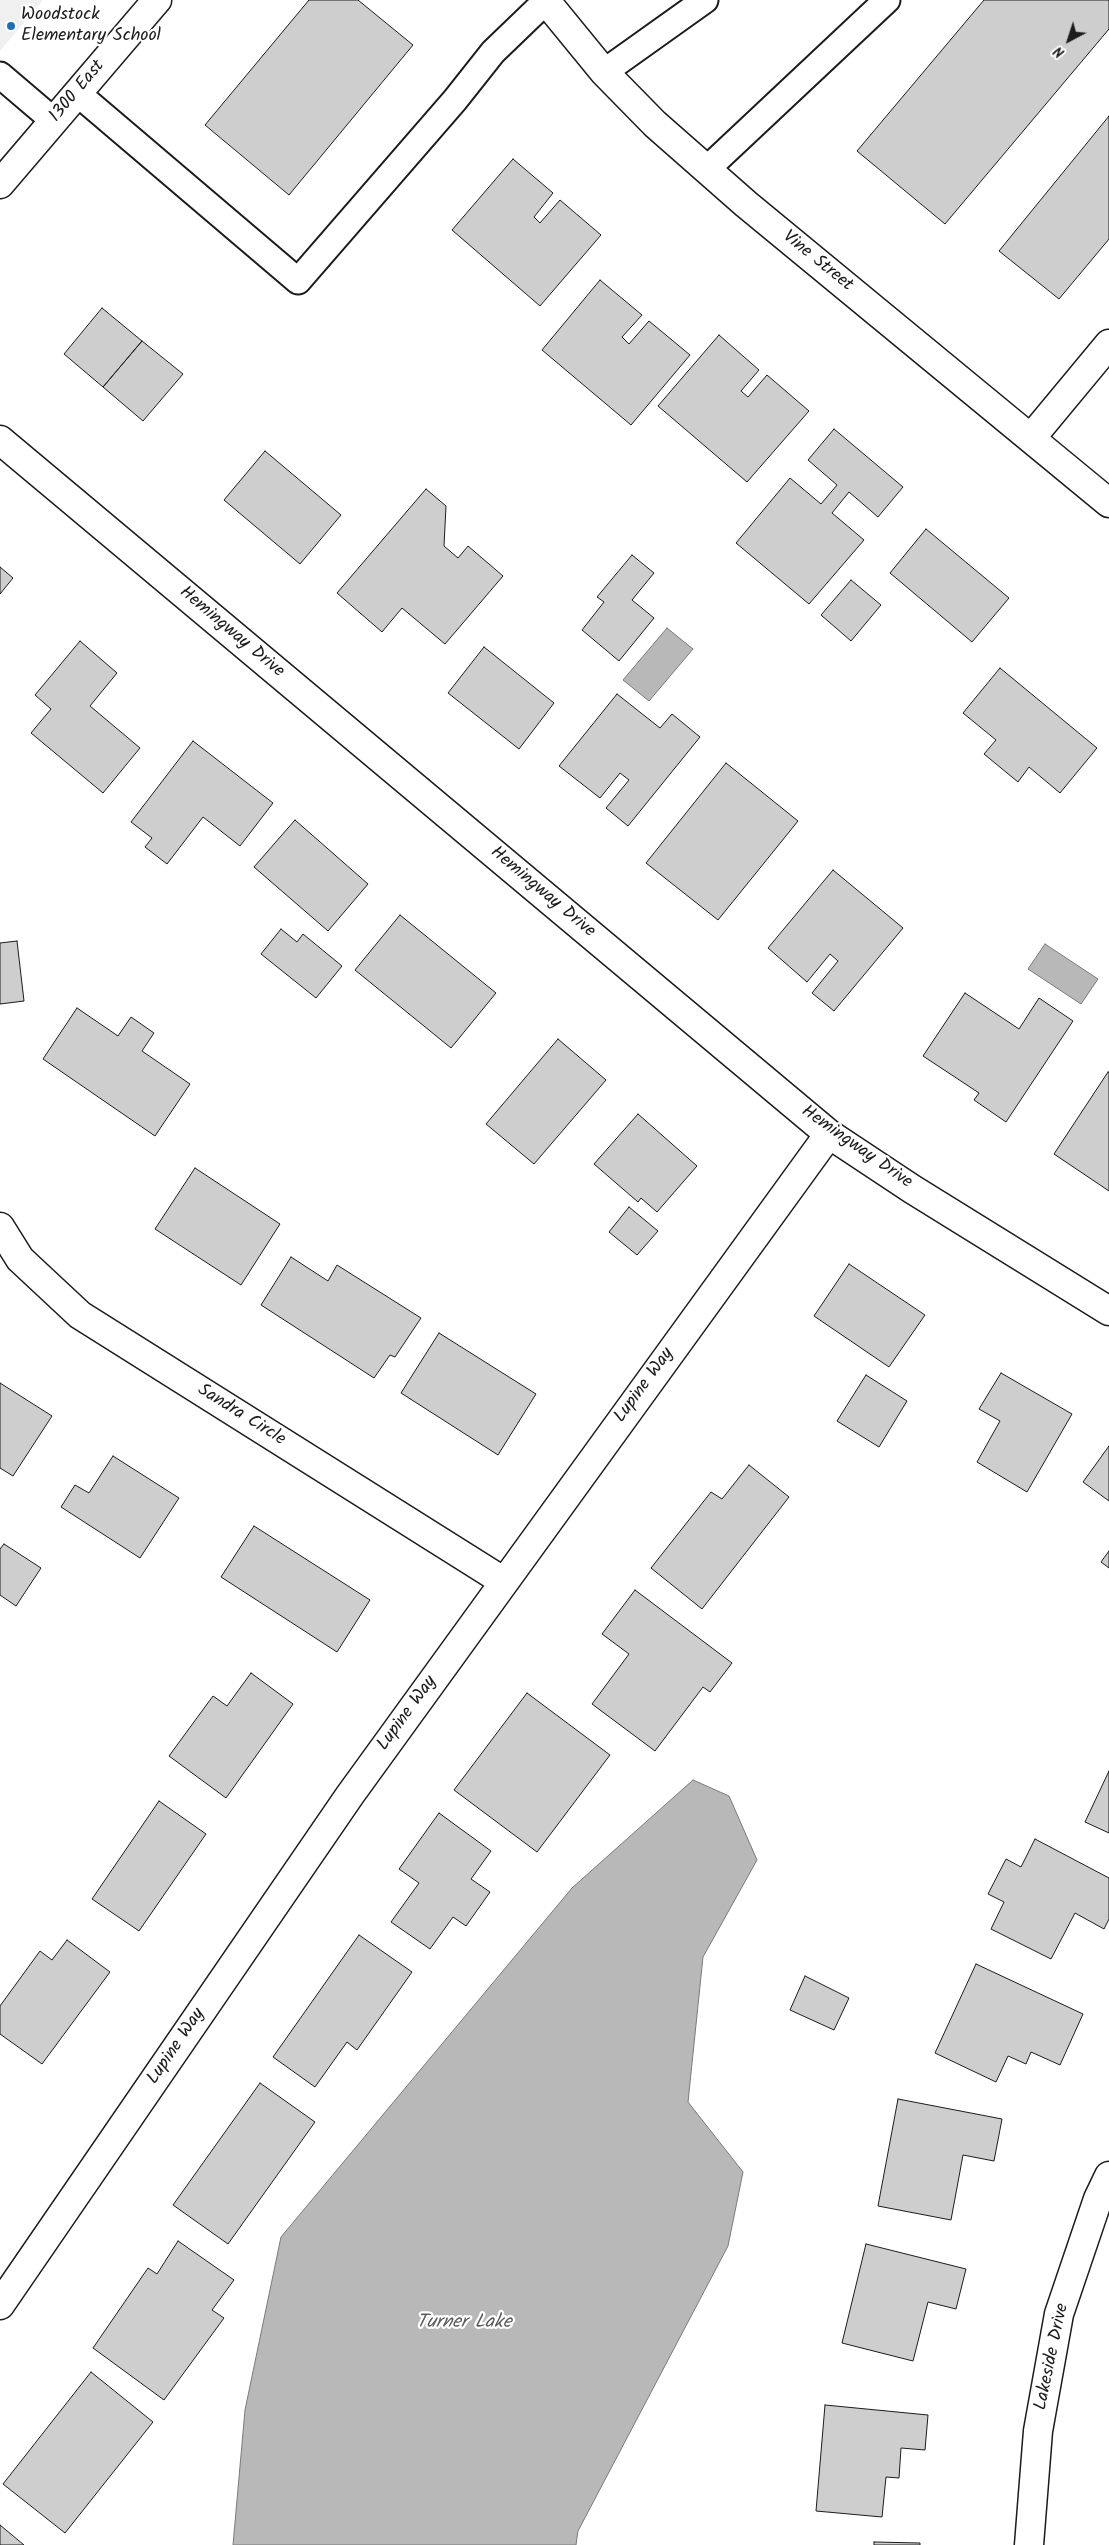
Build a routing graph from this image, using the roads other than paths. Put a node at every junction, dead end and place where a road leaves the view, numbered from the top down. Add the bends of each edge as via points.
1 (157, 0) edge
2 (705, 0) edge
3 (887, 0) edge
4 (545, 1) edge
5 (604, 72) junction
6 (0, 75) edge
7 (77, 93) junction
8 (54, 121) junction
9 (707, 169) junction
10 (0, 184) edge
11 (1109, 344) edge
12 (1031, 438) junction
13 (0, 440) edge
14 (1109, 503) edge
15 (829, 1134) junction
16 (0, 1227) edge
17 (1109, 1311) edge
18 (503, 1581) junction
19 (1109, 2176) edge
20 (0, 2305) edge
21 (1029, 2545) edge

1 - 7 street, 1300 East
2 - 5 lane
3 - 9 lane
4 - 5 street, Vine Street
4 - 7 lane via 493,52 298,280
5 - 9 street, Vine Street via 654,124
6 - 8 lane
7 - 8 street, 1300 East
8 - 10 street, 1300 East
9 - 12 street, Vine Street
11 - 12 street
12 - 14 street, Vine Street
13 - 15 street, Hemingway Drive
15 - 17 street, Hemingway Drive
15 - 18 street, Lupine Way
16 - 18 street, Sandra Circle via 20,1259 80,1315
18 - 20 street, Lupine Way via 350,1795
19 - 21 street, Lakeside Drive via 1098,2199 1059,2314 1038,2431

